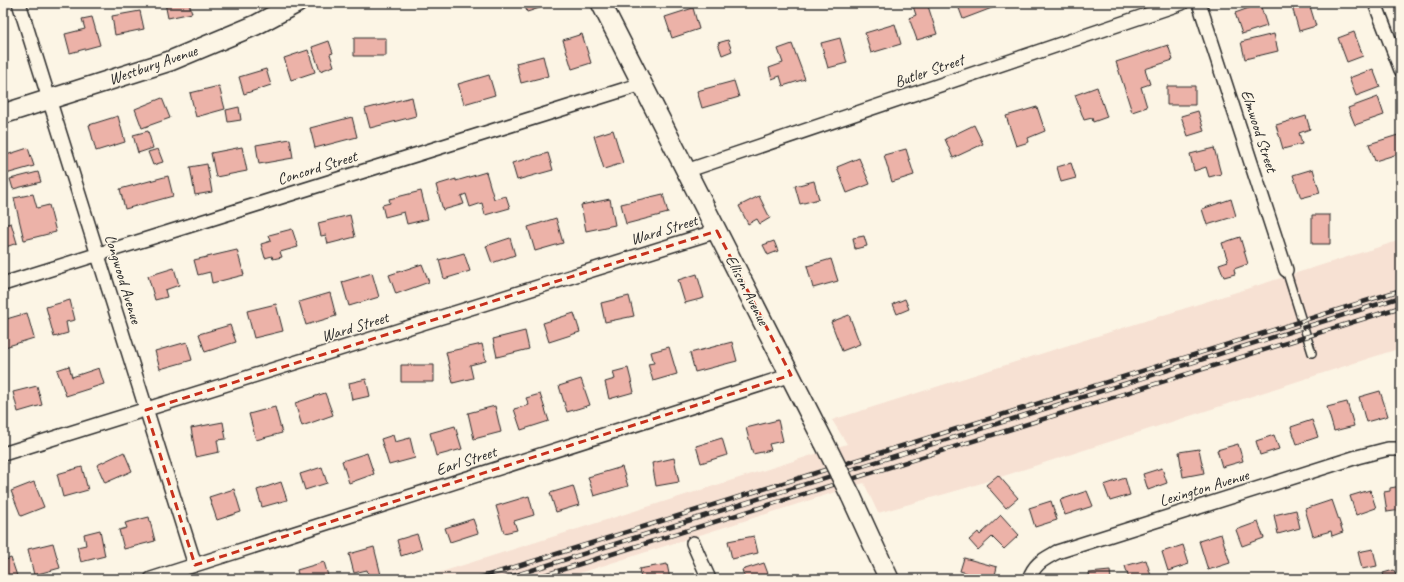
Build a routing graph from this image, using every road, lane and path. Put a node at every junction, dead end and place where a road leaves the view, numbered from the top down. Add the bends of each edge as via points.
1 (19, 3) edge
2 (297, 3) edge
3 (601, 3) edge
4 (1182, 3) edge
5 (1199, 3) edge
6 (1376, 3) edge
7 (1401, 70) edge
8 (642, 84) junction
9 (48, 99) junction
10 (3, 114) edge
11 (686, 171) junction
12 (717, 231) junction
13 (98, 254) junction
14 (1286, 270) joint
15 (3, 284) edge
16 (1312, 353) dead end
17 (791, 375) junction
18 (146, 410) junction
19 (1401, 449) edge
20 (3, 454) edge
21 (692, 543) dead end
22 (195, 565) junction
23 (151, 579) edge
24 (709, 579) edge
25 (889, 579) edge
26 (1029, 579) edge

1 - 9 street, Longwood Avenue
2 - 9 street, Westbury Avenue via 256,25 170,61
3 - 8 street, Ellison Avenue
4 - 11 street, Butler Street
5 - 14 street, Elmwood Street
6 - 7 street
8 - 11 street, Ellison Avenue
8 - 13 street, Concord Street
9 - 10 street, Westbury Avenue
9 - 13 street, Longwood Avenue
11 - 12 street, Ellison Avenue
12 - 17 street, Ellison Avenue
12 - 18 street, Ward Street
13 - 15 street, Concord Street
13 - 18 street, Longwood Avenue
14 - 16 lane
17 - 22 street, Earl Street
17 - 25 street, Ellison Avenue, bridge
18 - 20 street, Ward Street
18 - 22 street, Longwood Avenue
19 - 26 street, Lexington Avenue via 1388,449 1357,457 1057,552 1038,563
21 - 24 street
22 - 23 street, Earl Street

